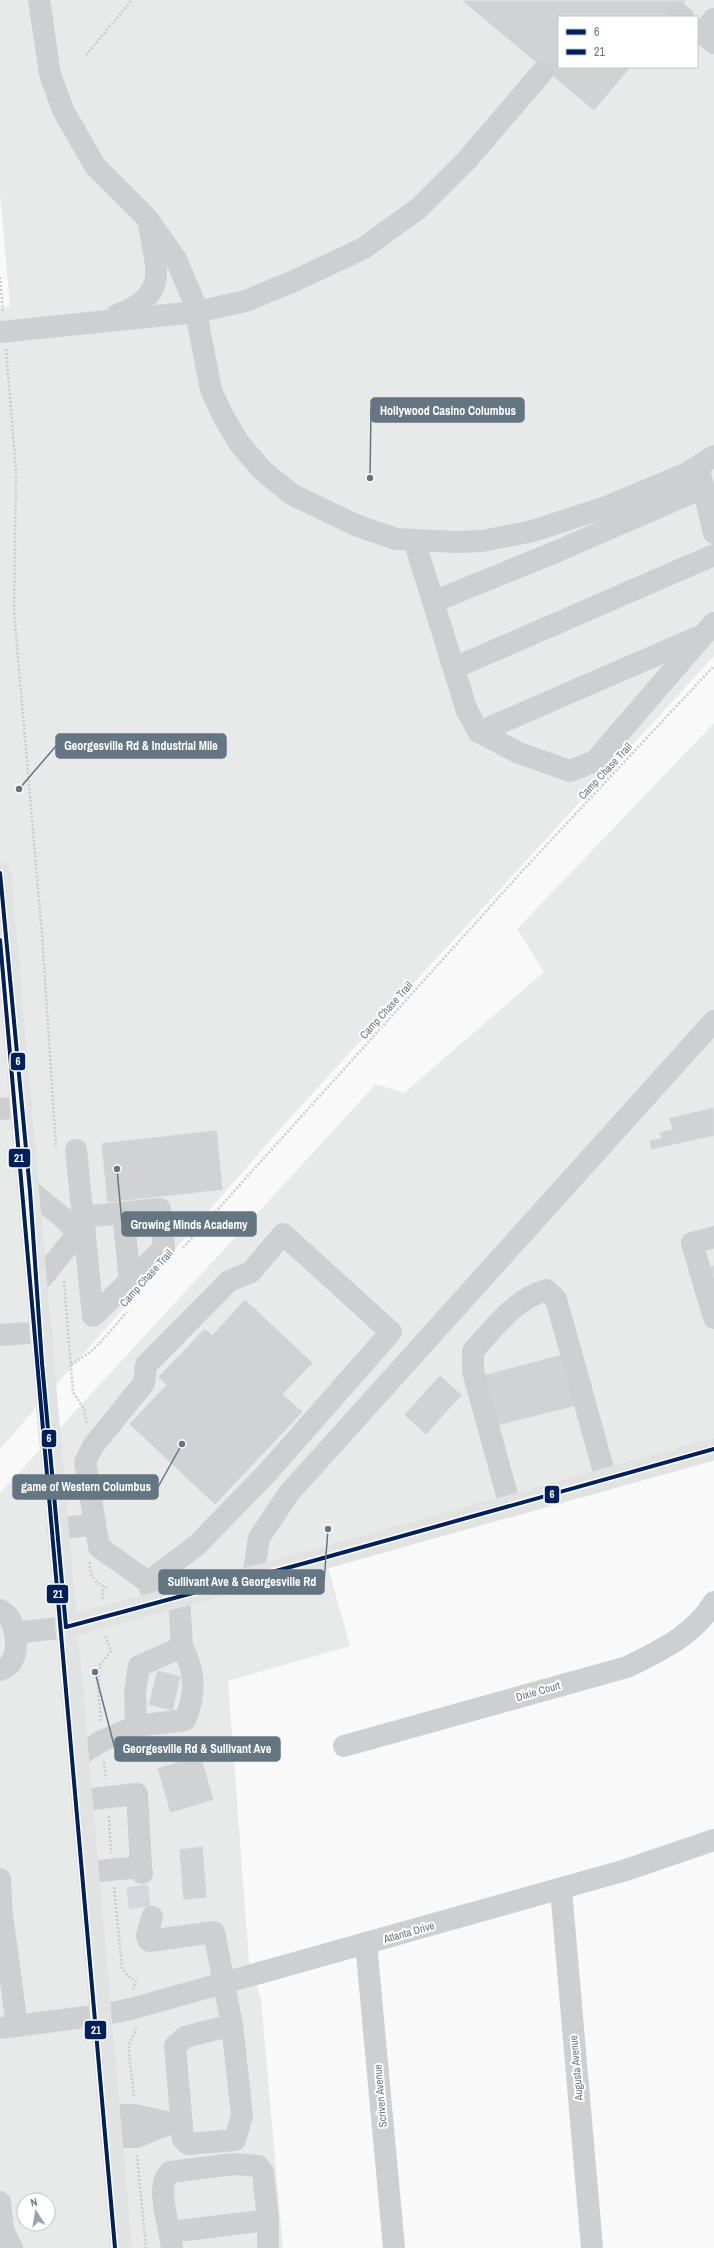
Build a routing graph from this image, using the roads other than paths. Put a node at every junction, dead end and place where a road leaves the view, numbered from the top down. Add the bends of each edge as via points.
1 (39, 0) edge
2 (543, 72) dead end
3 (147, 218) junction
4 (196, 312) junction
5 (101, 321) junction
6 (2, 332) edge
7 (706, 461) edge
8 (703, 488) junction
9 (714, 533) edge
10 (414, 540) junction
11 (714, 555) edge
12 (433, 602) junction
13 (710, 628) edge
14 (454, 668) junction
15 (479, 732) junction
16 (0, 872) edge
17 (5, 974) edge
18 (714, 1021) edge
19 (11, 1108) edge
20 (67, 1152) road end
21 (30, 1192) junction
22 (123, 1213) junction
23 (82, 1227) junction
24 (714, 1237) edge
25 (130, 1281) junction
26 (38, 1283) junction
27 (714, 1318) edge
28 (41, 1332) junction
29 (0, 1335) edge
30 (714, 1449) edge
31 (606, 1479) junction
32 (510, 1506) junction
33 (95, 1524) junction
34 (57, 1529) junction
35 (253, 1577) junction
36 (148, 1582) junction
37 (179, 1597) junction
38 (714, 1602) edge
39 (156, 1604) junction
40 (0, 1610) edge
41 (66, 1627) junction
42 (15, 1633) junction
43 (182, 1647) junction
44 (0, 1670) edge
45 (136, 1726) junction
46 (344, 1746) dead end
47 (78, 1756) junction
48 (82, 1800) junction
49 (714, 1840) edge
50 (88, 1872) junction
51 (0, 1879) edge
52 (561, 1889) junction
53 (147, 1923) tunnel mouth
54 (366, 1943) junction
55 (223, 1983) junction
56 (101, 2015) junction
57 (232, 2025) junction
58 (8, 2027) edge
59 (109, 2115) junction
60 (176, 2123) junction
61 (111, 2137) junction
62 (0, 2202) edge
63 (268, 2220) junction
64 (171, 2240) edge
65 (12, 2248) edge
66 (121, 2248) edge
67 (268, 2248) edge
68 (394, 2248) edge
69 (592, 2248) edge

1 - 3 street via 50,74 63,110 95,166
2 - 4 street via 466,160 419,208 364,248 294,282 246,301
3 - 4 street via 176,258
3 - 5 street via 156,264 156,281 150,295 136,308
4 - 5 street
4 - 10 street via 211,390 239,443 263,471 293,495 358,526 396,539
5 - 6 street
7 - 8 street
7 - 10 street via 685,474 608,506 533,531 482,541
8 - 9 street
8 - 12 street
10 - 12 street
11 - 14 street
12 - 14 street
13 - 15 street
13 - 15 street via 595,761 570,771 519,753
14 - 15 street via 467,711
16 - 17 main road
17 - 19 main road
18 - 35 street via 289,1493 259,1538
19 - 21 main road
20 - 23 street
21 - 23 street via 61,1216
21 - 26 main road
22 - 23 street
22 - 25 street
22 - 25 street via 160,1209 164,1248
23 - 25 street via 93,1316
23 - 26 street
24 - 27 street via 692,1243
26 - 28 main road
28 - 29 street
28 - 34 main road
30 - 31 main road
31 - 32 main road
31 - 32 street via 556,1299 546,1290 531,1294 502,1319 473,1351 473,1371
32 - 35 main road
33 - 34 street
33 - 36 street via 99,1547
33 - 36 street via 85,1462 93,1446 144,1383 146,1365 229,1281 252,1272 283,1234 391,1332 267,1472 201,1541 178,1562
34 - 41 main road
35 - 37 main road
36 - 39 street
37 - 39 main road
37 - 43 street
38 - 46 street, Dixie Court via 704,1618 669,1646 627,1667
39 - 41 main road
40 - 42 street via 10,1617
41 - 42 street
41 - 47 main road
42 - 44 street via 15,1652 12,1661
43 - 45 street via 139,1666 135,1691
43 - 45 street via 191,1663 193,1701 185,1720
45 - 47 street
47 - 48 main road
48 - 50 main road
48 - 50 street via 137,1794 142,1878
49 - 52 street, Atlanta Drive
50 - 56 main road
51 - 58 street
52 - 54 street, Atlanta Drive
52 - 69 street, Augusta Avenue
53 - 55 street via 148,1941 214,1932
54 - 55 street, Atlanta Drive
54 - 68 street, Scriven Avenue
55 - 56 street, Atlanta Drive
55 - 57 street
56 - 58 street, Atlanta Drive
56 - 59 main road
57 - 60 street via 185,2037 175,2046
57 - 60 street via 242,2116 235,2140 188,2144
59 - 60 street via 134,2114
59 - 61 main road
60 - 61 street via 136,2137
61 - 66 main road
62 - 65 street via 3,2230
63 - 64 street
63 - 64 street via 263,2172 258,2166 227,2164 170,2172 164,2183 166,2224
63 - 67 street

